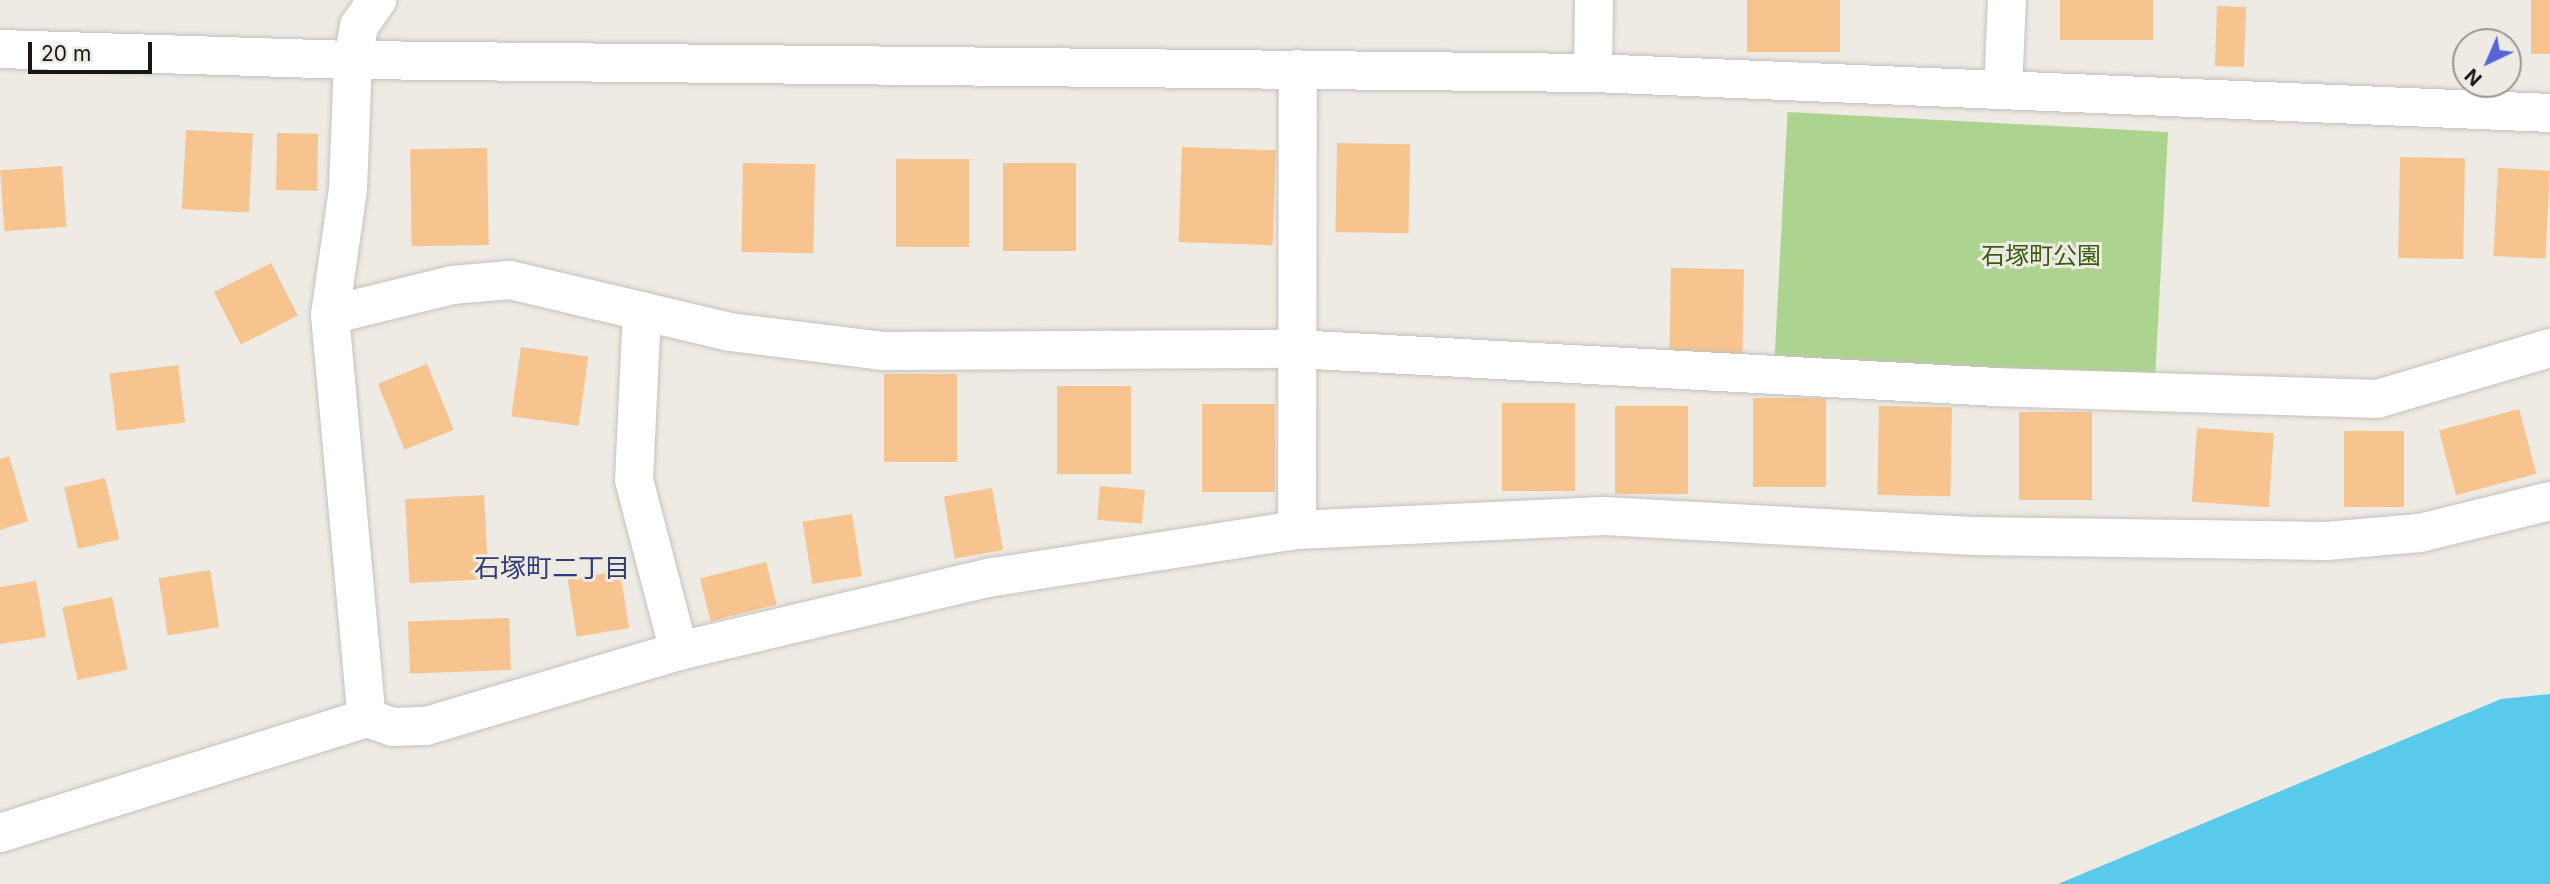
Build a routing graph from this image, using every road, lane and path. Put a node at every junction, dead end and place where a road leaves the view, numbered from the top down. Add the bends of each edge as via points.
1 (377, 0) edge
2 (1594, 0) edge
3 (2007, 0) edge
4 (0, 49) edge
5 (353, 60) junction
6 (1298, 69) junction
7 (1593, 73) junction
8 (2003, 90) junction
9 (2550, 113) edge
10 (642, 311) junction
11 (330, 315) junction
12 (2550, 348) edge
13 (1295, 349) junction
14 (2550, 500) edge
15 (1297, 530) junction
16 (679, 651) junction
17 (366, 718) junction
18 (0, 833) edge

1 - 5 street via 359,26
2 - 7 street
3 - 8 street
4 - 5 street
5 - 6 street
5 - 11 street via 348,189
6 - 7 street
6 - 13 street
7 - 8 street
8 - 9 street
10 - 11 street via 510,280 452,285
10 - 13 street via 730,332 882,351
10 - 16 street via 634,480
11 - 17 street
12 - 13 street via 2377,399 1996,387
13 - 15 street
14 - 15 street via 2420,533 2326,541 1973,536 1604,516
15 - 16 street via 993,577
16 - 17 street via 426,726 393,727
17 - 18 street

